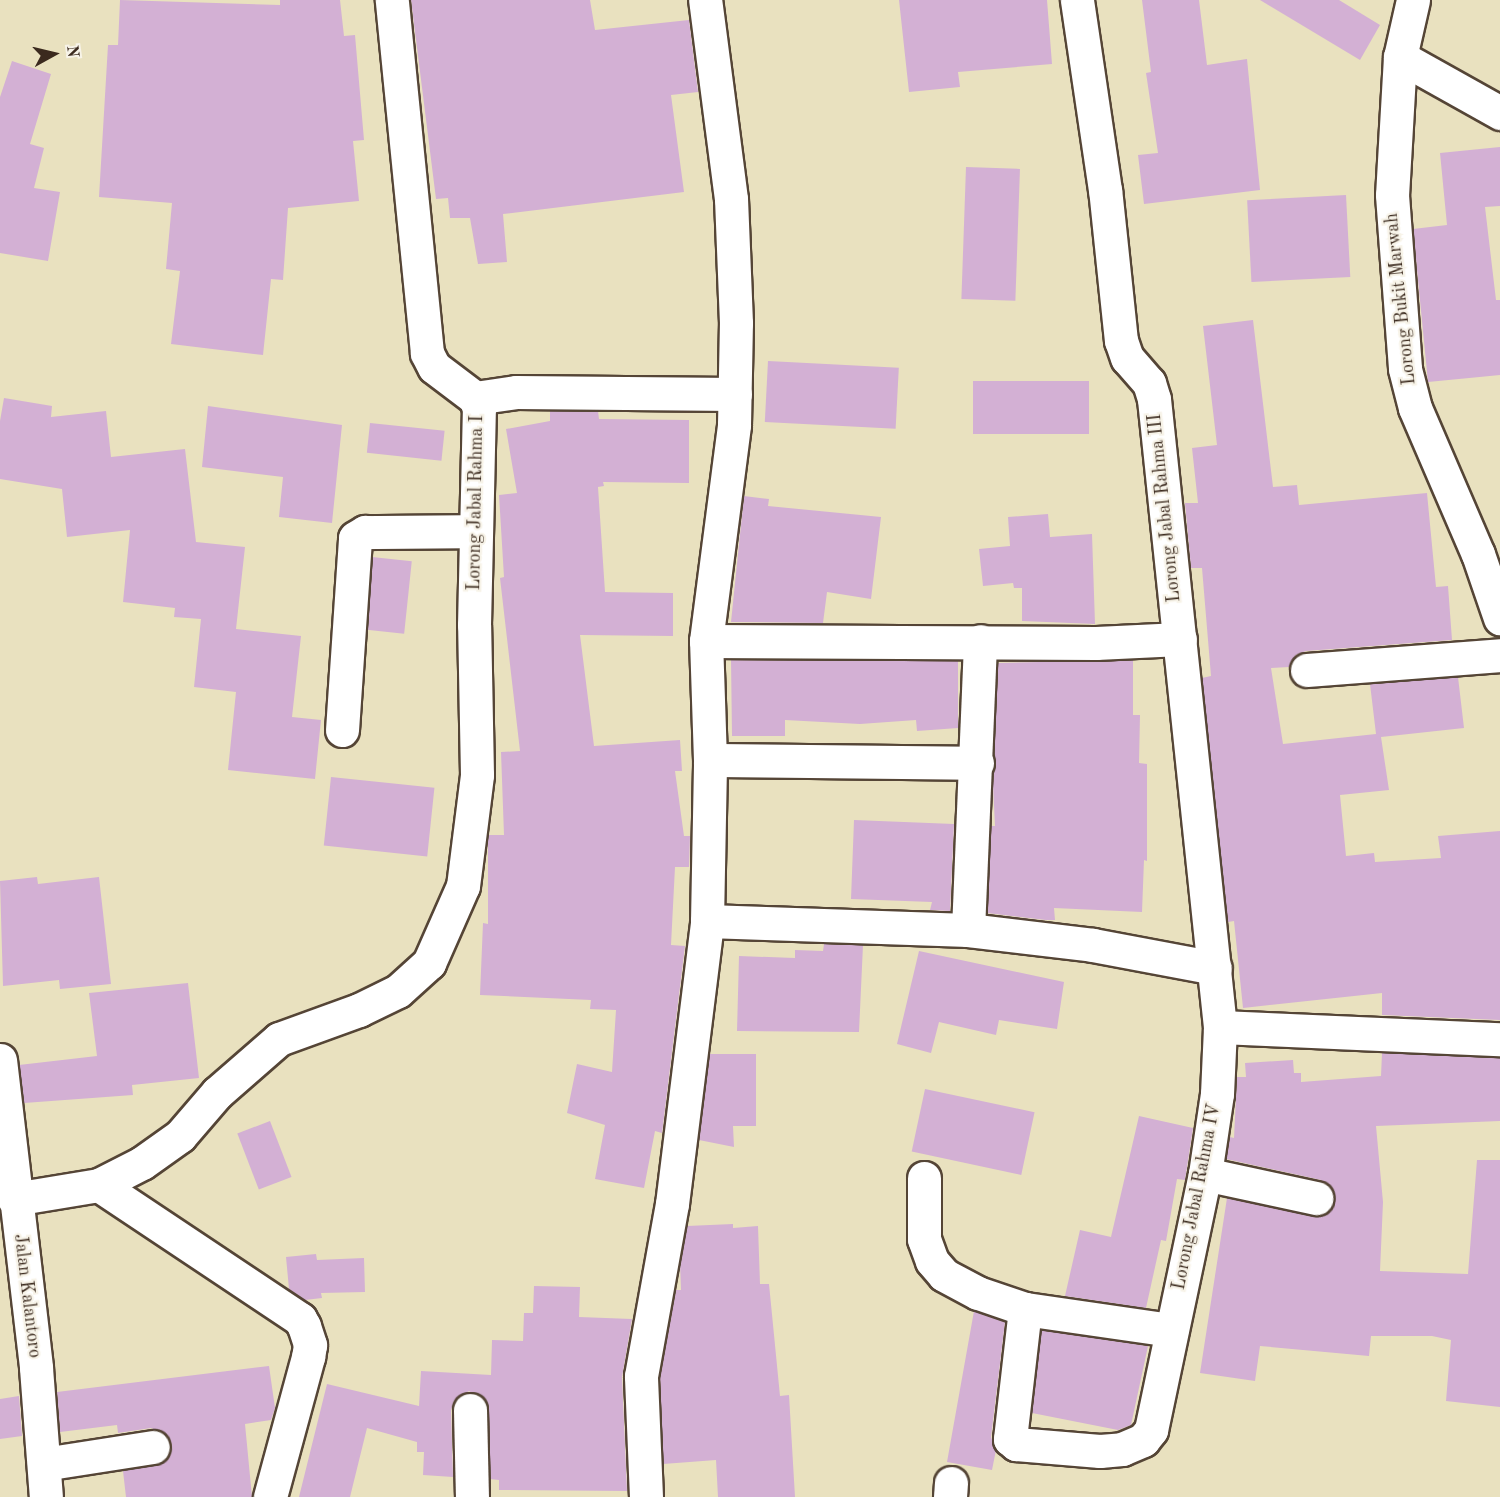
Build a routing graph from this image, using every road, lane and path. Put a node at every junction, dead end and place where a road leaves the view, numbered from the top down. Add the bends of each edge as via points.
1 (392, 0) edge
2 (705, 0) edge
3 (1077, 0) edge
4 (1413, 0) edge
5 (1400, 57) junction
6 (1500, 113) edge
7 (735, 394) junction
8 (476, 398) junction
9 (476, 531) junction
10 (1500, 618) edge
11 (1180, 639) junction
12 (706, 641) junction
13 (980, 642) junction
14 (1500, 655) edge
15 (1307, 670) dead end
16 (342, 730) dead end
17 (710, 760) junction
18 (977, 764) junction
19 (707, 921) junction
20 (968, 930) junction
21 (1215, 968) junction
22 (1220, 1027) junction
23 (1500, 1039) edge
24 (0, 1060) edge
25 (1205, 1174) junction
26 (924, 1178) dead end
27 (99, 1185) junction
28 (1316, 1198) dead end
29 (15, 1199) junction
30 (1025, 1309) junction
31 (1171, 1330) junction
32 (470, 1410) dead end
33 (153, 1447) dead end
34 (44, 1464) junction
35 (46, 1497) edge
36 (270, 1497) edge
37 (472, 1497) edge
38 (646, 1497) edge

1 - 8 street, Lorong Jabal Rahma I via 425,343 434,367
2 - 7 street via 732,199
3 - 11 street, Lorong Jabal Rahma III via 1105,190 1121,341 1127,358 1149,383 1154,399
4 - 5 street, Lorong Bukit Marwah
5 - 6 street
5 - 10 street, Lorong Bukit Marwah via 1392,195 1405,369 1415,408 1478,554
7 - 8 street via 516,392
7 - 12 street via 731,459
8 - 9 street, Lorong Jabal Rahma I
9 - 16 street via 365,532 355,538
9 - 27 street, Lorong Jabal Rahma I via 477,775 462,886 429,963 398,991 359,1010 279,1039 216,1093 180,1136 142,1163
11 - 13 street
11 - 21 street, Lorong Jabal Rahma III
12 - 13 street
12 - 17 street
13 - 18 street
14 - 15 street
17 - 18 street
17 - 19 street
18 - 20 street
19 - 20 street
19 - 38 street via 672,1204 641,1376
20 - 21 street via 1093,945
21 - 22 street, Lorong Jabal Rahma III
22 - 23 street
22 - 25 street, Lorong Jabal Rahma IV
24 - 29 street, Jalan Kalantoro
25 - 28 street
25 - 31 street, Lorong Jabal Rahma IV
26 - 30 street via 924,1239 932,1261 944,1275 978,1293
27 - 29 street, Lorong Jabal Rahma I
27 - 36 street via 300,1319 304,1326 310,1346
29 - 34 street, Jalan Kalantoro
30 - 31 street
30 - 31 street, Lorong Jabal Rahma IV via 1008,1435 1016,1444 1100,1451 1122,1449 1143,1440 1151,1430
32 - 37 street
33 - 34 street
34 - 35 street, Jalan Kalantoro

